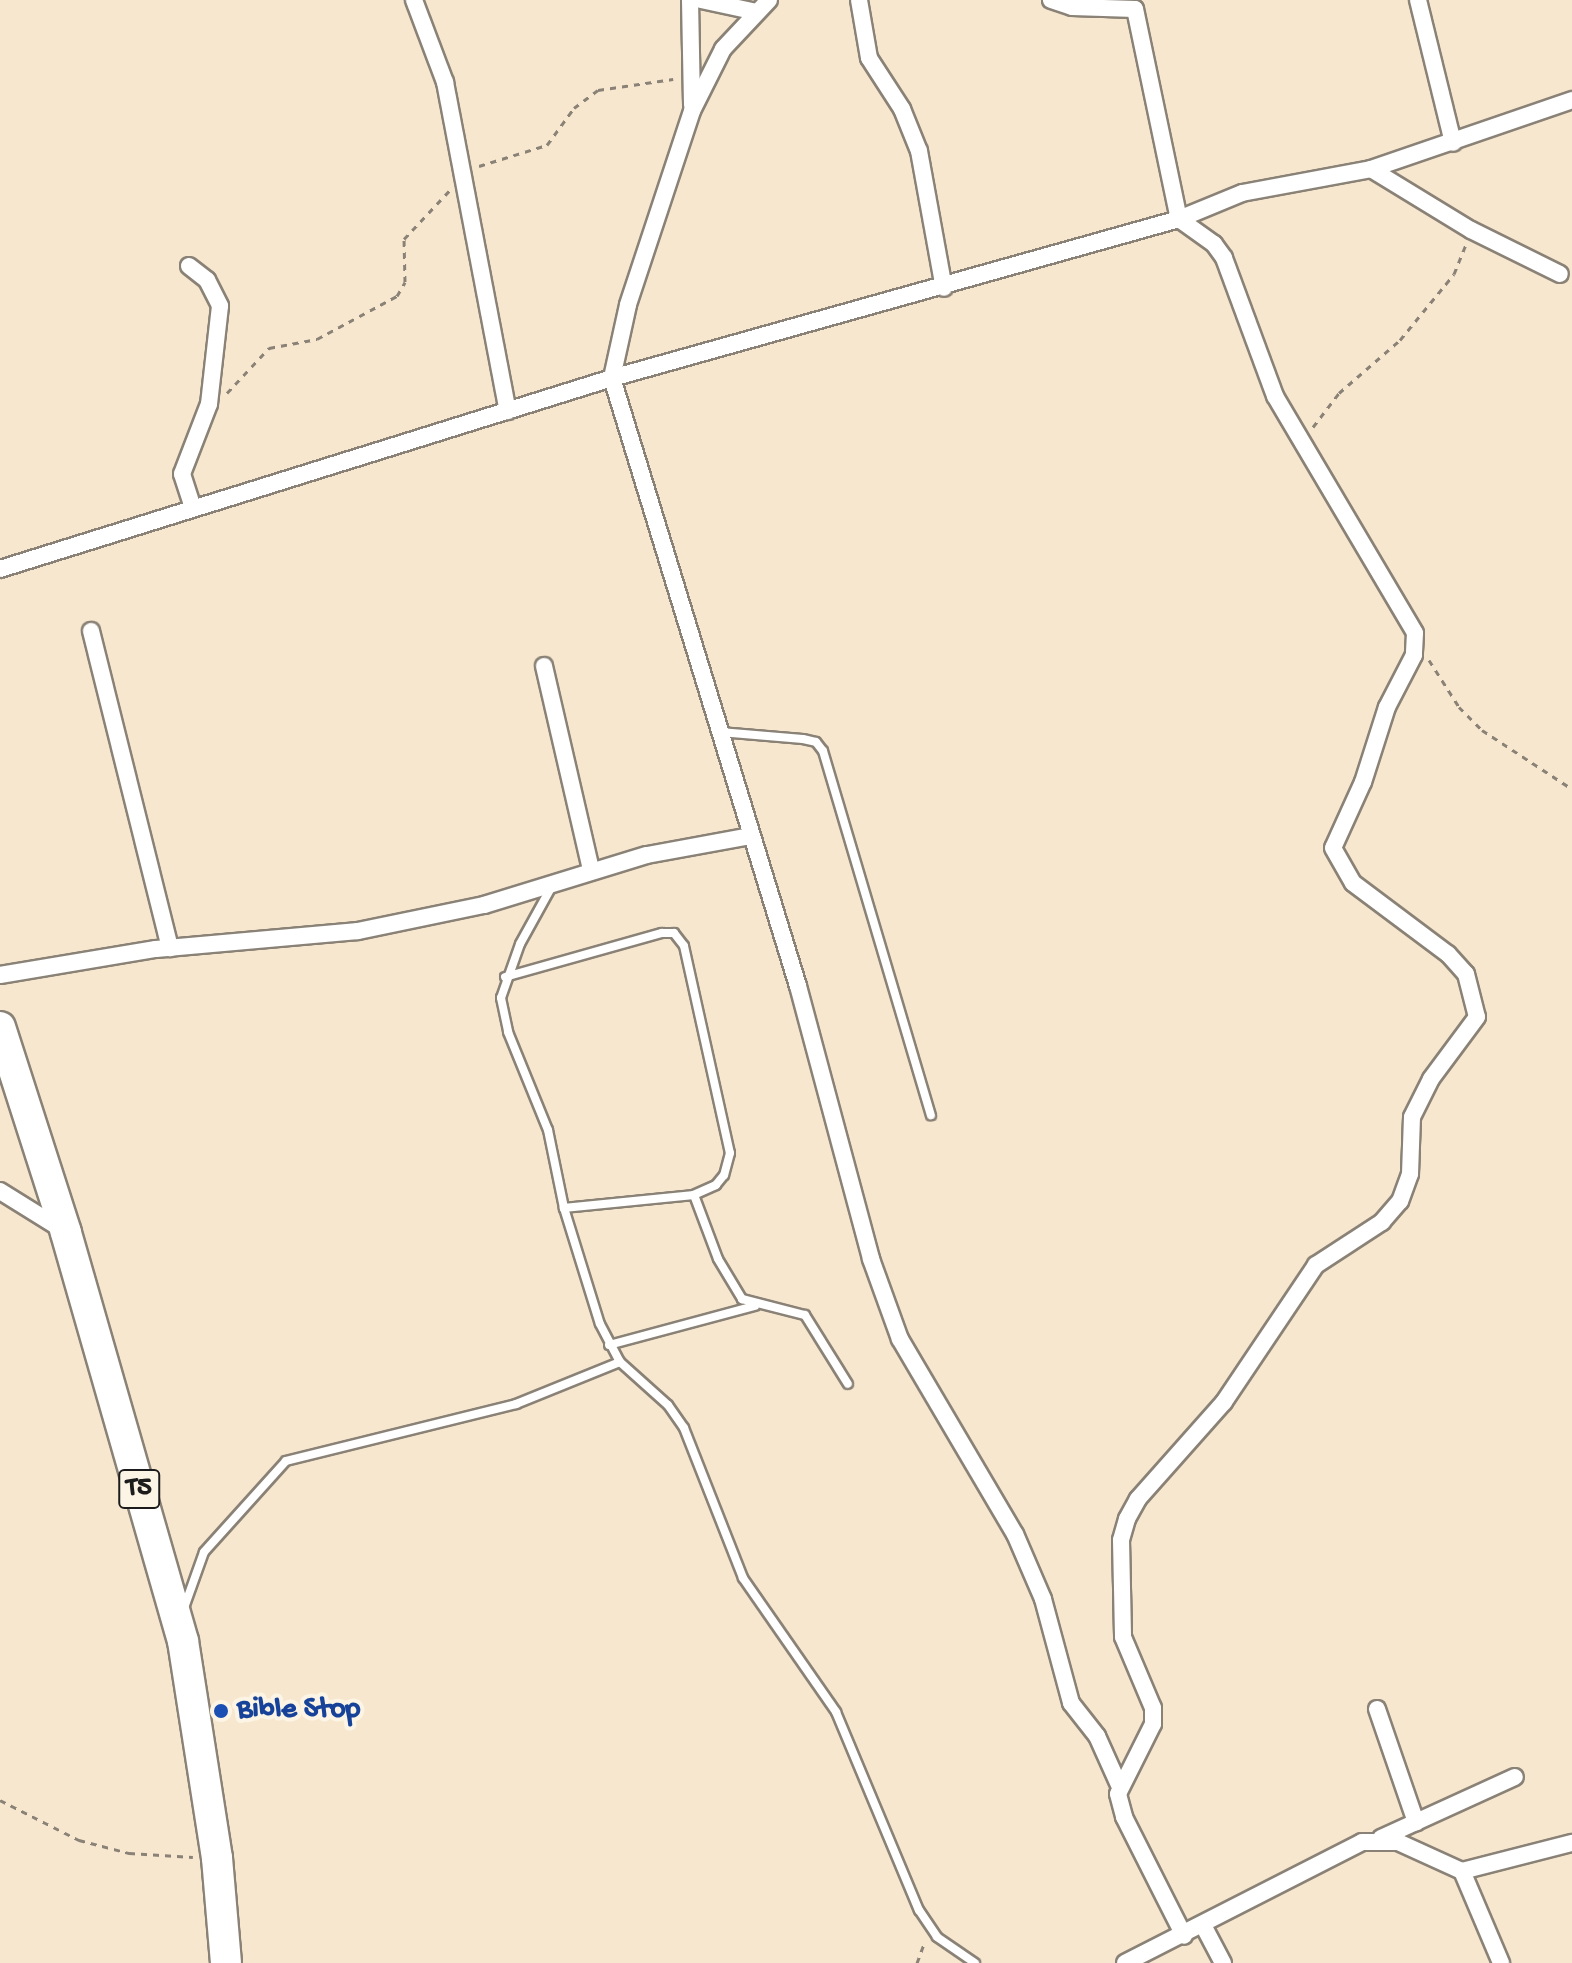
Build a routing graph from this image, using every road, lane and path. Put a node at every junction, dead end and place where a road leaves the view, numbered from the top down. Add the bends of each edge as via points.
1 (414, 0) edge
2 (690, 0) edge
3 (701, 0) edge
4 (769, 0) edge
5 (859, 0) edge
6 (1051, 0) edge
7 (1418, 0) edge
8 (757, 12) junction
9 (693, 71) junction
10 (1572, 100) edge
11 (692, 111) junction
12 (1453, 143) junction
13 (1371, 169) junction
14 (462, 175) junction
15 (1179, 219) junction
16 (1471, 230) junction
17 (189, 266) dead end
18 (1560, 274) dead end
19 (944, 288) junction
20 (612, 378) junction
21 (508, 411) junction
22 (206, 417) junction
23 (1303, 444) junction
24 (192, 505) junction
25 (0, 569) edge
26 (91, 631) dead end
27 (1417, 642) junction
28 (544, 666) dead end
29 (719, 732) junction
30 (1572, 789) edge
31 (751, 836) junction
32 (591, 869) junction
33 (552, 886) junction
34 (170, 948) junction
35 (0, 975) edge
36 (505, 977) junction
37 (0, 1027) edge
38 (931, 1115) dead end
39 (0, 1191) edge
40 (694, 1195) junction
41 (564, 1208) junction
42 (66, 1233) junction
43 (755, 1306) junction
44 (609, 1345) junction
45 (620, 1362) junction
46 (848, 1384) dead end
47 (178, 1624) junction
48 (1377, 1709) dead end
49 (1515, 1777) dead end
50 (1119, 1785) junction
51 (0, 1800) edge
52 (1416, 1822) junction
53 (1381, 1838) junction
54 (1572, 1843) edge
55 (217, 1858) junction
56 (1462, 1871) junction
57 (928, 1924) junction
58 (1204, 1927) junction
59 (1184, 1936) junction
60 (226, 1963) edge
61 (917, 1963) edge
62 (975, 1963) edge
63 (1125, 1963) edge
64 (1223, 1963) edge
65 (1501, 1963) edge

1 - 14 street via 445,82
2 - 9 street
3 - 8 street
4 - 8 street
5 - 19 street via 869,58 902,109 919,151
6 - 15 street via 1072,7 1135,9
7 - 12 street
8 - 11 street via 723,49
9 - 11 street
9 - 14 path via 672,80 598,90 574,108 547,145
10 - 12 street
11 - 20 street via 628,305
12 - 13 street
13 - 15 street via 1242,193
13 - 16 street
14 - 21 street
14 - 22 path via 404,239 405,282 397,296 317,339 269,348
15 - 19 street
15 - 23 street via 1214,244 1224,258 1270,385
16 - 18 street
16 - 23 path via 1454,274 1400,340 1339,393
17 - 22 street via 207,280 220,306
19 - 20 street
20 - 21 street
20 - 29 street
21 - 24 street
22 - 24 street via 182,474
23 - 27 street
24 - 25 street
26 - 34 street
27 - 30 path via 1459,707 1482,730
27 - 50 street via 1333,848 1353,883 1448,954 1466,974 1477,1017 1431,1079 1412,1117 1410,1174 1400,1201 1382,1222 1316,1265 1224,1402 1138,1499 1127,1519 1121,1540 1123,1637 1153,1708 1153,1724
28 - 32 street
29 - 31 street
29 - 38 lane via 803,739 816,742 823,751
31 - 32 street
31 - 50 street via 798,986 871,1259 900,1339 1015,1534 1043,1599 1071,1703 1097,1736
32 - 33 street
33 - 34 street via 358,931
33 - 36 lane
34 - 35 street
36 - 40 lane via 636,938 674,933 684,946 730,1153 716,1185
36 - 41 lane via 503,1014 548,1130
37 - 42 highway, T5
39 - 42 street
40 - 41 lane
40 - 43 lane via 731,1284
41 - 44 lane
42 - 47 highway, T5
43 - 44 lane
43 - 46 lane via 805,1315
44 - 45 lane
45 - 47 lane via 516,1404 286,1461 204,1552
45 - 57 lane via 668,1405 684,1428 743,1578 836,1712
47 - 55 highway, T5
48 - 52 street
49 - 52 street
50 - 59 street via 1124,1817
51 - 55 path via 79,1840 129,1853
52 - 53 street
53 - 56 street
53 - 58 street via 1343,1850
54 - 56 street
55 - 60 highway, T5
56 - 65 street
57 - 61 path
57 - 62 lane
58 - 59 street
58 - 64 street
59 - 63 street

